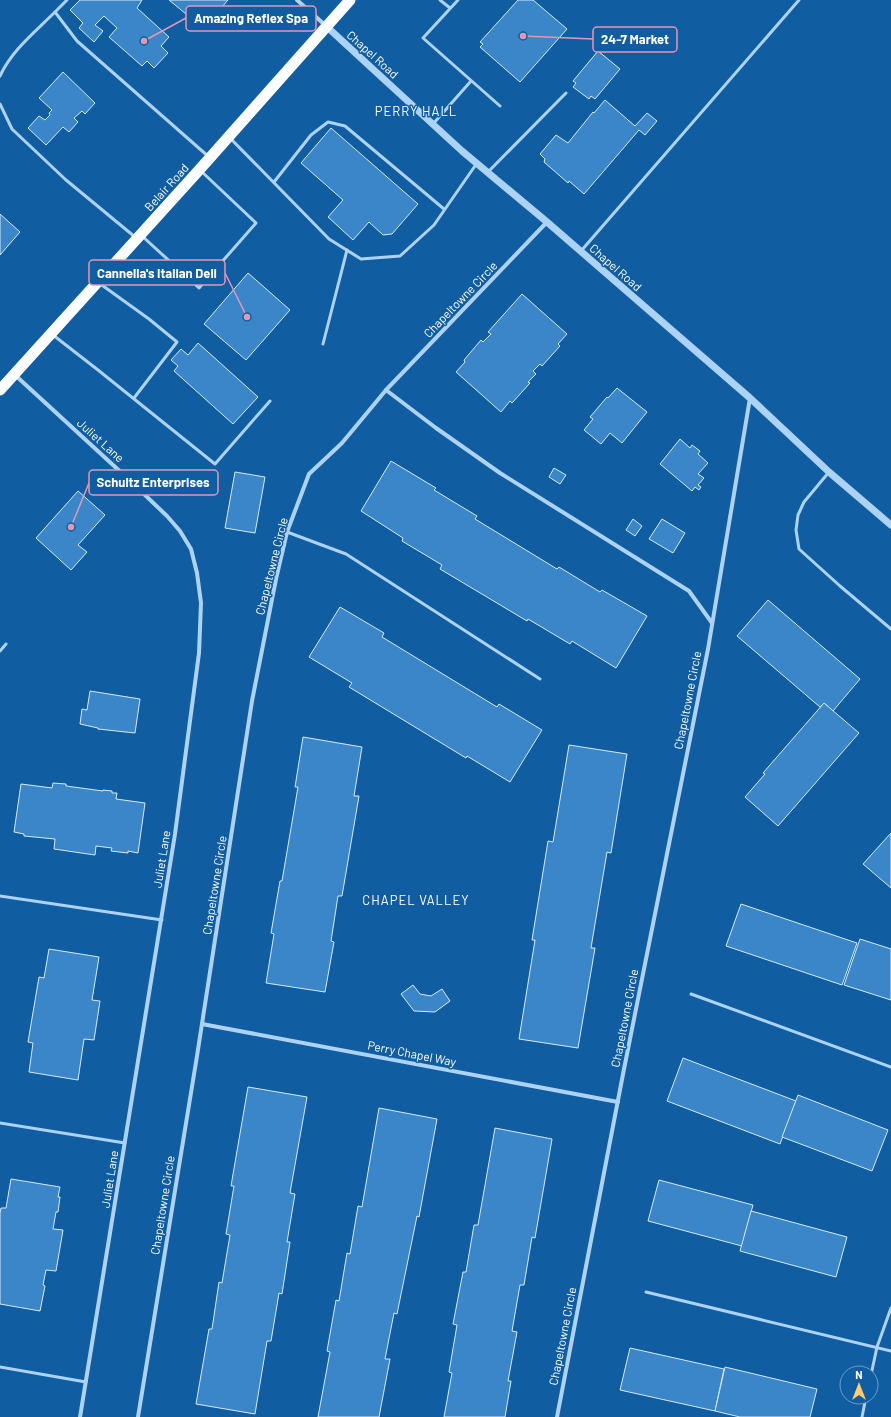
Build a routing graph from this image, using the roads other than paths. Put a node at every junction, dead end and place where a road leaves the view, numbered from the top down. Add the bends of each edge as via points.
1 (67, 0) edge
2 (297, 0) edge
3 (350, 0) edge
4 (440, 0) edge
5 (458, 0) edge
6 (799, 0) edge
7 (450, 8) junction
8 (55, 12) junction
9 (326, 26) junction
10 (0, 76) edge
11 (471, 81) junction
12 (566, 93) dead end
13 (0, 104) edge
14 (500, 106) dead end
15 (433, 124) junction
16 (229, 137) junction
17 (210, 158) junction
18 (477, 163) junction
19 (200, 170) junction
20 (488, 172) junction
21 (274, 182) junction
22 (444, 209) junction
23 (547, 222) junction
24 (139, 237) junction
25 (347, 250) junction
26 (581, 252) junction
27 (98, 282) junction
28 (51, 334) junction
29 (323, 344) dead end
30 (15, 374) junction
31 (0, 390) edge
32 (386, 390) junction
33 (134, 398) junction
34 (750, 398) junction
35 (270, 401) dead end
36 (829, 472) junction
37 (891, 525) edge
38 (287, 532) junction
39 (712, 623) junction
40 (891, 629) edge
41 (6, 644) dead end
42 (0, 651) edge
43 (540, 679) dead end
44 (0, 896) edge
45 (162, 920) junction
46 (691, 994) dead end
47 (202, 1024) junction
48 (891, 1067) edge
49 (618, 1102) junction
50 (0, 1123) edge
51 (125, 1143) junction
52 (646, 1292) dead end
53 (891, 1308) edge
54 (877, 1347) junction
55 (891, 1350) edge
56 (873, 1365) edge
57 (0, 1367) edge
58 (86, 1382) junction
59 (864, 1405) edge
60 (80, 1417) edge
61 (138, 1417) edge
62 (557, 1417) edge
63 (862, 1417) edge

1 - 8 lane
2 - 9 street
3 - 9 highway, Belair Road
4 - 7 lane
5 - 7 lane
6 - 26 lane
7 - 11 lane via 423,38
8 - 10 lane via 21,44
8 - 17 lane via 77,41
9 - 15 street, Chapel Road
9 - 16 highway, Belair Road
11 - 14 lane
11 - 15 lane
12 - 20 lane
13 - 24 lane via 12,129 66,180
15 - 18 street, Chapel Road
16 - 17 highway, Belair Road
16 - 21 lane
17 - 19 highway, Belair Road
18 - 20 street, Chapel Road
18 - 22 lane
19 - 24 highway, Belair Road
19 - 24 lane via 256,223 199,288
20 - 23 street, Chapel Road
21 - 22 lane via 311,135 328,122 346,126
21 - 25 lane via 329,239
22 - 25 lane via 434,225 400,256 361,259
23 - 26 street, Chapel Road
23 - 32 street, Chapeltowne Circle
24 - 27 highway, Belair Road
25 - 29 lane
26 - 34 street, Chapel Road
27 - 28 highway, Belair Road
27 - 33 lane via 177,342
28 - 30 highway, Belair Road
28 - 33 lane
30 - 31 highway, Belair Road
30 - 45 street, Juliet Lane via 167,516 180,531 190,549 198,573 201,604 199,653
32 - 38 street, Chapeltowne Circle via 342,443 309,474
32 - 39 street via 500,473 689,591
33 - 35 lane via 215,464
34 - 36 street, Chapel Road
34 - 39 street, Chapeltowne Circle
36 - 37 street, Chapel Road
36 - 40 lane via 804,502 798,515 796,530 799,549
38 - 43 lane via 346,554
38 - 47 street, Chapeltowne Circle via 252,701
39 - 49 street, Chapeltowne Circle
41 - 42 lane
44 - 45 lane
45 - 51 street, Juliet Lane
46 - 48 lane
47 - 49 street, Perry Chapel Way
47 - 61 street, Chapeltowne Circle
49 - 62 street, Chapeltowne Circle
50 - 51 lane
51 - 58 street, Juliet Lane
52 - 54 lane
53 - 54 lane
54 - 55 lane
54 - 56 lane
57 - 58 lane
58 - 60 street, Juliet Lane
59 - 63 lane

